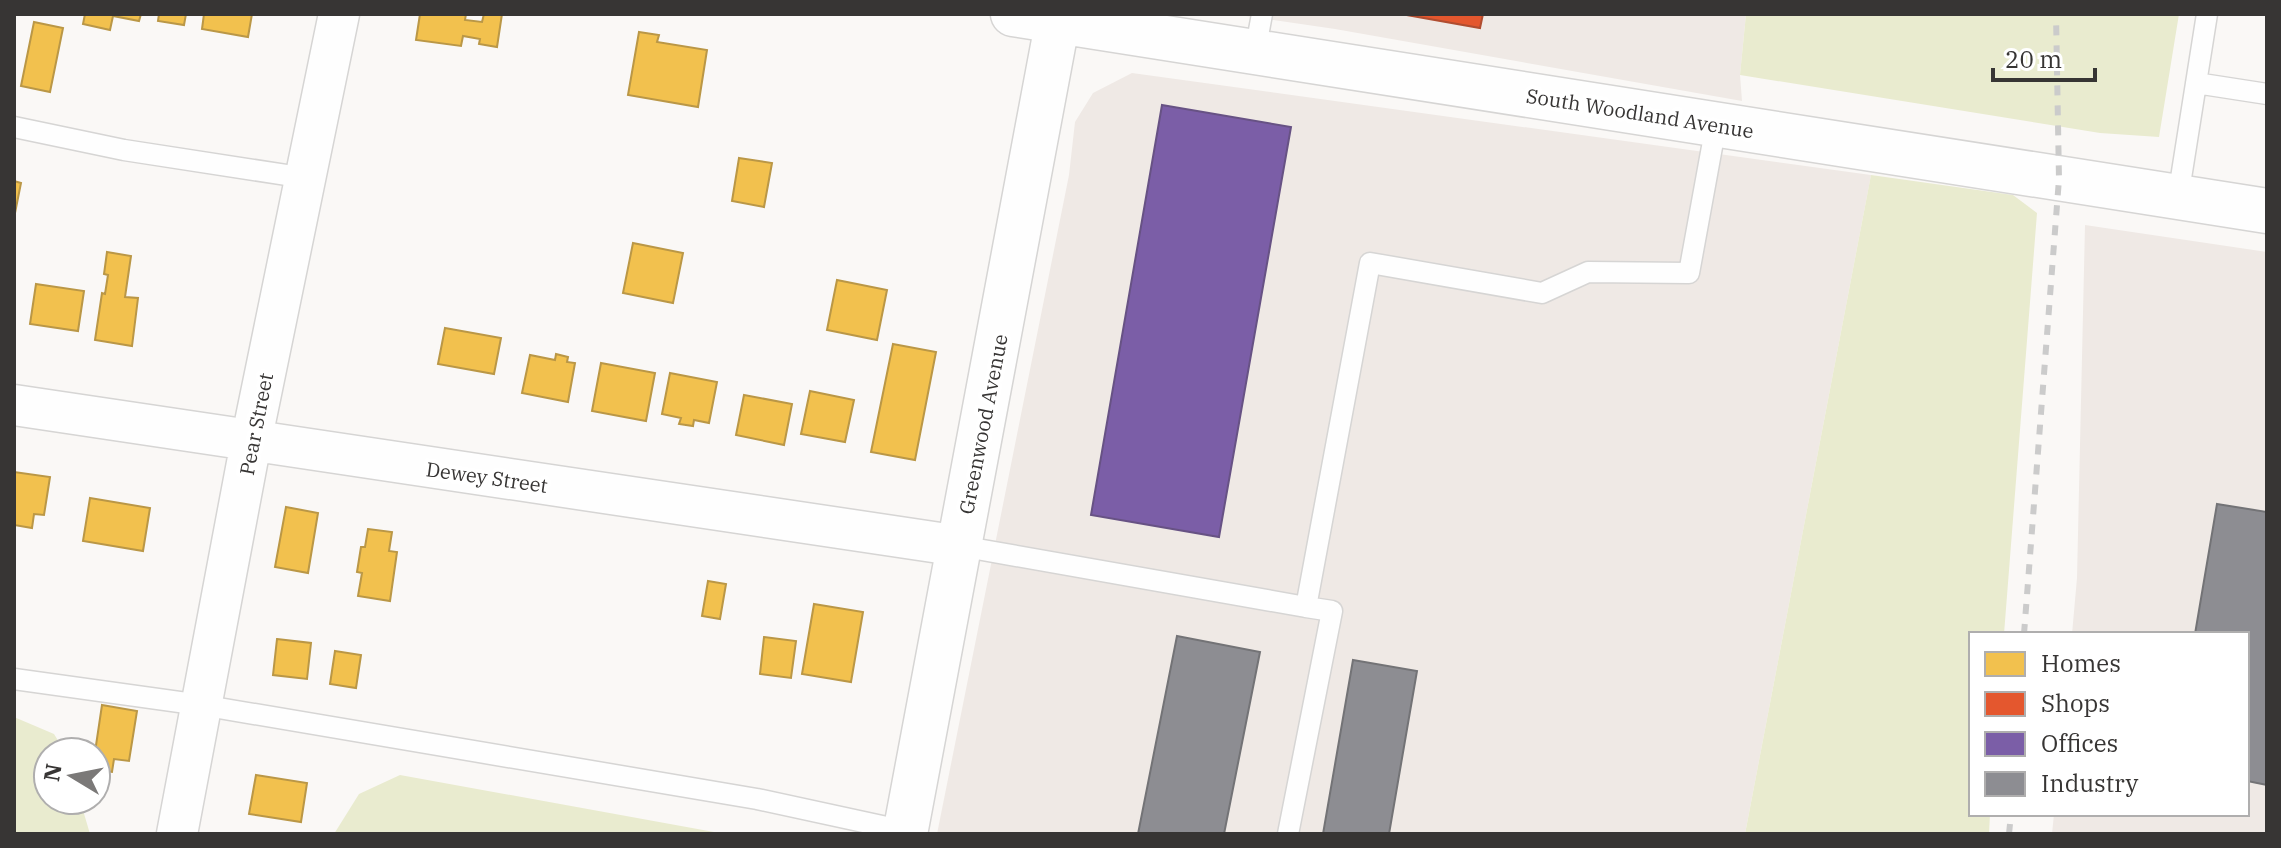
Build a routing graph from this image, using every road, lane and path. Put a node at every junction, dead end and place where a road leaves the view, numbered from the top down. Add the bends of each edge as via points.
1 (339, 14) edge
2 (1013, 14) edge
3 (2207, 14) edge
4 (1058, 17) edge
5 (1259, 33) edge
6 (2196, 83) junction
7 (2267, 94) edge
8 (1716, 125) junction
9 (14, 127) edge
10 (306, 178) junction
11 (2178, 197) junction
12 (2267, 211) edge
13 (14, 405) edge
14 (251, 442) junction
15 (960, 546) junction
16 (1306, 607) junction
17 (14, 679) edge
18 (201, 705) junction
19 (905, 832) edge
20 (177, 834) edge
21 (1288, 834) edge

1 - 10 street, Pear Street
2 - 4 street, South Woodland Avenue
3 - 6 lane
4 - 5 street, South Woodland Avenue
4 - 15 street, Greenwood Avenue
5 - 8 street, South Woodland Avenue
6 - 7 lane
6 - 11 lane
8 - 11 street, South Woodland Avenue
8 - 16 lane via 1689,273 1588,272 1542,293 1370,263
9 - 10 lane
10 - 14 street, Pear Street
11 - 12 street, South Woodland Avenue
13 - 14 street, Dewey Street
14 - 15 street, Dewey Street
14 - 18 street, Pear Street
15 - 16 lane
15 - 19 street, Greenwood Avenue
16 - 21 lane via 1332,611
17 - 18 lane
18 - 19 lane via 757,799
18 - 20 street, Pear Street

